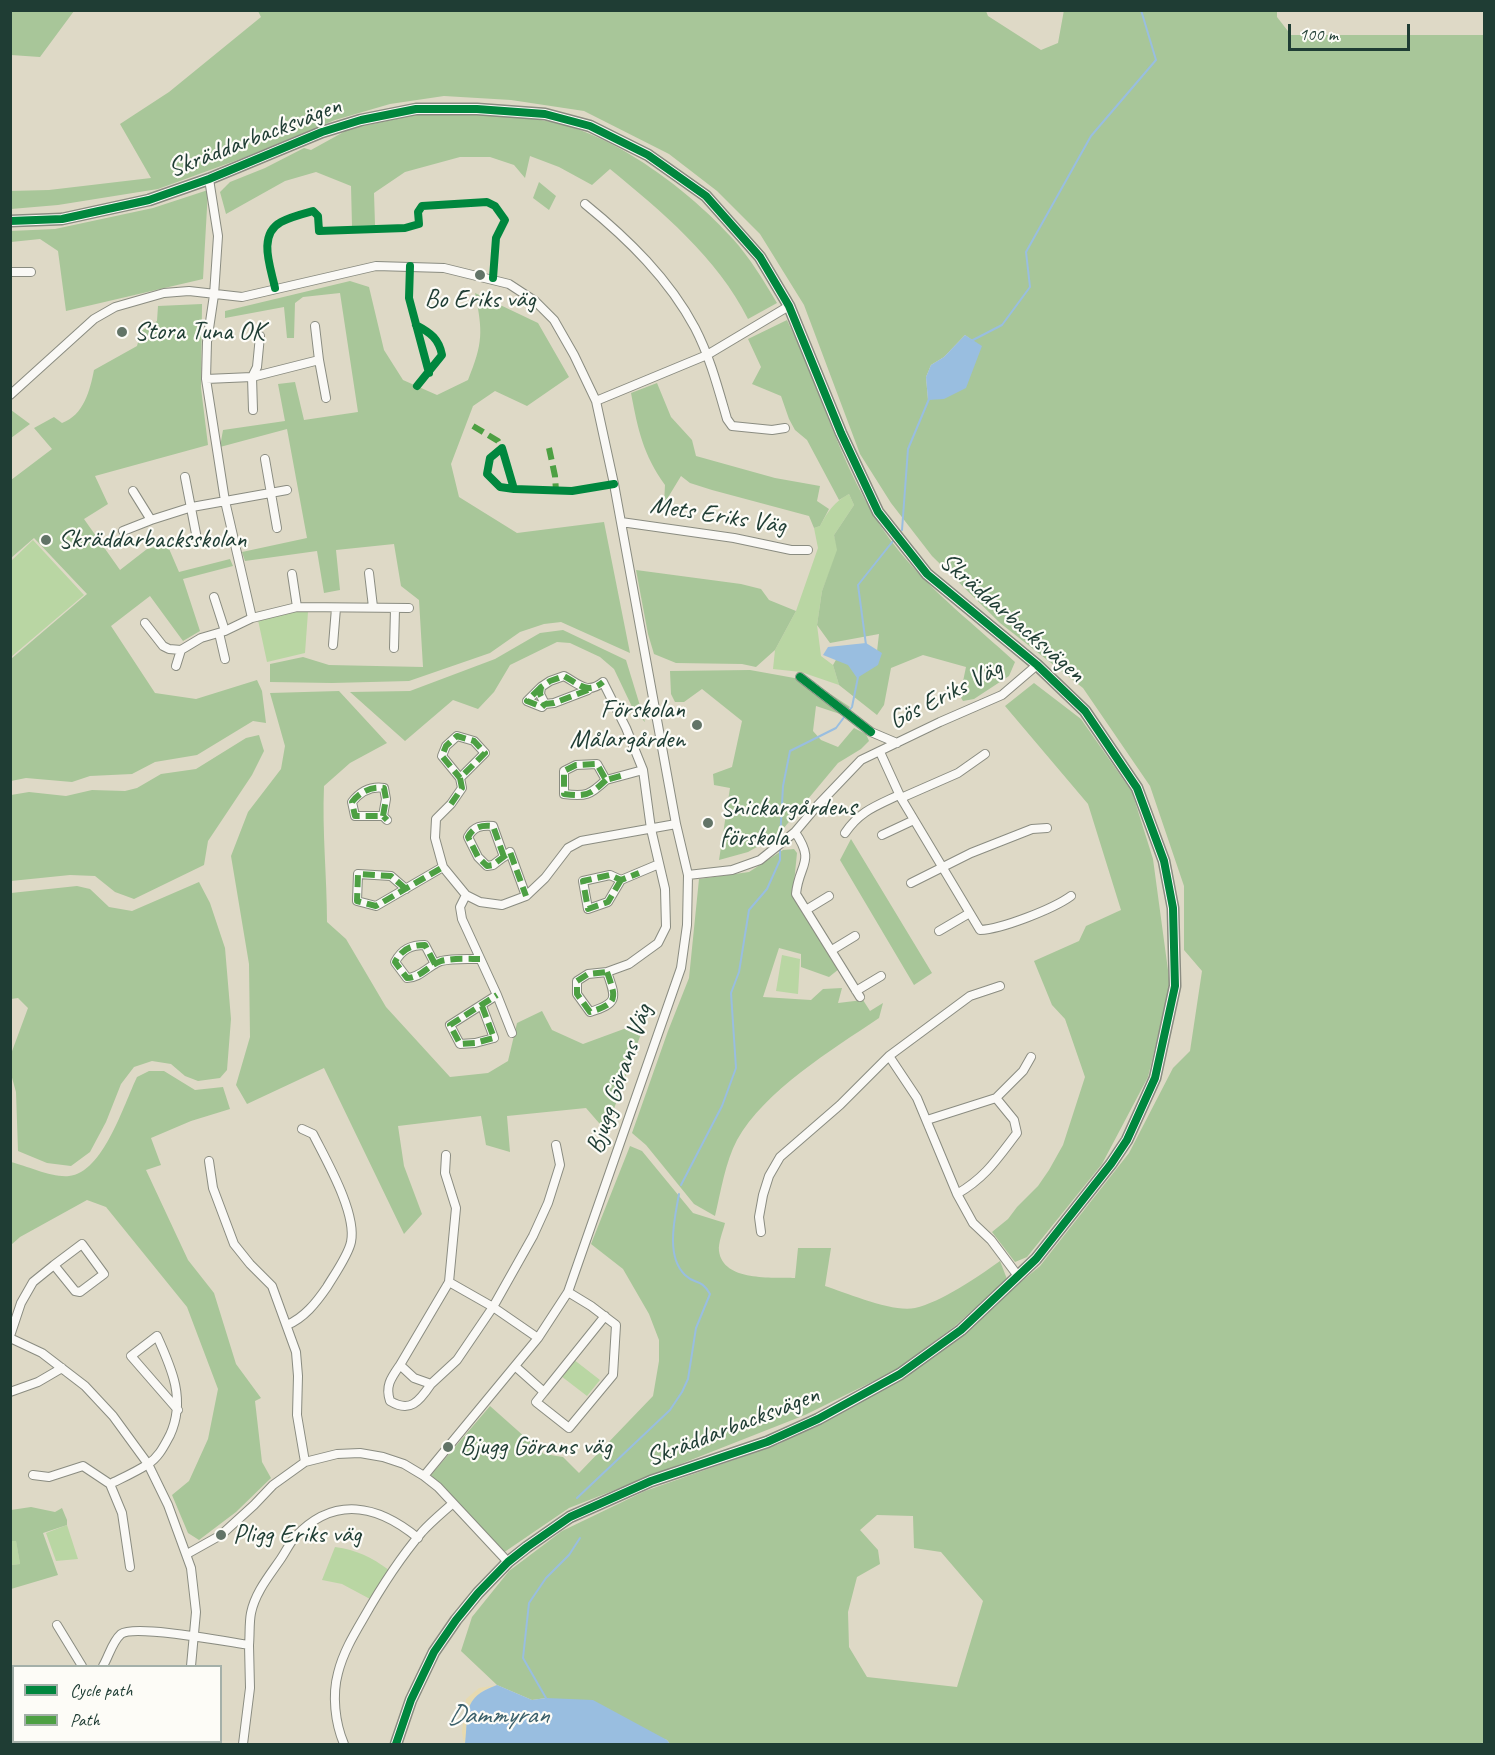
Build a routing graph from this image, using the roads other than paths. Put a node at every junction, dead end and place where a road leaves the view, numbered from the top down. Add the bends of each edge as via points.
1 (209, 179) junction
2 (585, 204) dead end
3 (10, 221) edge
4 (10, 272) edge
5 (31, 272) dead end
6 (214, 295) junction
7 (789, 306) junction
8 (315, 326) dead end
9 (260, 336) dead end
10 (707, 355) junction
11 (319, 360) junction
12 (252, 377) junction
13 (206, 379) junction
14 (10, 395) edge
15 (326, 398) dead end
16 (596, 401) junction
17 (253, 410) dead end
18 (784, 428) dead end
19 (265, 459) dead end
20 (185, 477) dead end
21 (287, 490) dead end
22 (133, 491) dead end
23 (271, 493) junction
24 (225, 501) junction
25 (192, 507) junction
26 (151, 520) junction
27 (621, 522) junction
28 (277, 528) dead end
29 (123, 531) dead end
30 (197, 539) dead end
31 (808, 550) dead end
32 (369, 573) dead end
33 (292, 574) dead end
34 (214, 597) dead end
35 (297, 607) junction
36 (373, 607) junction
37 (336, 608) junction
38 (409, 608) dead end
39 (395, 609) junction
40 (252, 618) junction
41 (146, 623) dead end
42 (222, 632) junction
43 (333, 645) dead end
44 (394, 648) dead end
45 (181, 650) junction
46 (225, 659) dead end
47 (1037, 665) junction
48 (176, 666) dead end
49 (800, 677) dead end
50 (541, 687) junction
51 (588, 690) junction
52 (545, 704) junction
53 (897, 744) junction
54 (880, 752) junction
55 (985, 754) dead end
56 (643, 770) junction
57 (460, 778) junction
58 (606, 780) junction
59 (900, 797) junction
60 (385, 818) joint
61 (914, 820) junction
62 (676, 824) junction
63 (1047, 828) dead end
64 (651, 829) junction
65 (795, 832) junction
66 (845, 833) dead end
67 (882, 835) dead end
68 (504, 857) junction
69 (658, 864) junction
70 (443, 867) junction
71 (940, 867) junction
72 (688, 875) junction
73 (621, 880) junction
74 (911, 884) dead end
75 (406, 889) junction
76 (466, 895) junction
77 (526, 896) junction
78 (829, 896) dead end
79 (1071, 896) dead end
80 (806, 910) junction
81 (968, 914) junction
82 (939, 932) dead end
83 (855, 936) dead end
84 (832, 950) junction
85 (480, 959) junction
86 (435, 964) junction
87 (607, 972) junction
88 (881, 976) dead end
89 (1000, 986) dead end
90 (497, 995) junction
91 (482, 1006) junction
92 (512, 1034) dead end
93 (889, 1056) junction
94 (1031, 1057) dead end
95 (996, 1098) junction
96 (927, 1120) junction
97 (302, 1129) dead end
98 (556, 1145) dead end
99 (447, 1155) dead end
100 (209, 1161) dead end
101 (957, 1194) junction
102 (761, 1232) dead end
103 (54, 1265) junction
104 (1018, 1275) junction
105 (449, 1282) junction
106 (568, 1292) junction
107 (493, 1307) junction
108 (605, 1316) junction
109 (286, 1325) junction
110 (10, 1337) edge
111 (538, 1338) junction
112 (400, 1365) junction
113 (516, 1367) junction
114 (62, 1368) junction
115 (431, 1384) junction
116 (10, 1392) edge
117 (544, 1392) junction
118 (178, 1410) junction
119 (305, 1462) junction
120 (148, 1464) junction
121 (33, 1474) dead end
122 (424, 1476) junction
123 (110, 1484) junction
124 (452, 1504) junction
125 (418, 1539) junction
126 (187, 1554) junction
127 (508, 1562) junction
128 (130, 1567) dead end
129 (57, 1625) dead end
130 (193, 1636) junction
131 (249, 1646) junction
132 (81, 1665) edge
133 (104, 1665) edge
134 (191, 1665) edge
135 (243, 1744) edge
136 (344, 1744) edge
137 (396, 1744) edge

1 - 3 street, Skräddarbacksvägen via 149,200 62,219
1 - 6 street via 218,236
1 - 7 street, Skräddarbacksvägen via 322,132 416,109 477,108 545,114 591,126 648,155 706,196 760,258
2 - 10 street via 614,228 659,277 694,326
4 - 5 street
6 - 13 street
6 - 14 street via 164,293 115,308 94,319
6 - 16 street, Mets Eriks Väg via 242,297 376,266 444,268 510,284 554,320
7 - 10 street
7 - 47 street, Skräddarbacksvägen via 878,512 927,574
8 - 11 street
9 - 12 street
10 - 16 street
10 - 18 street via 732,426
11 - 12 street
11 - 15 street
12 - 13 street
12 - 17 street
13 - 24 street
16 - 27 street, Mets Eriks Väg
19 - 23 street
20 - 25 street
21 - 23 street
22 - 26 street
23 - 24 street
23 - 28 street
24 - 25 street
24 - 40 street
25 - 26 street
25 - 30 street
26 - 29 street
27 - 31 street, Mets Eriks Väg
27 - 62 street
32 - 36 street
33 - 35 street
34 - 42 street
35 - 37 street
35 - 40 street
36 - 37 street
36 - 39 street
37 - 43 street
38 - 39 street
39 - 44 street
40 - 42 street
41 - 45 street via 164,646
42 - 45 street
42 - 46 street
45 - 48 street
47 - 53 street, Gös Eriks Väg via 1002,695
47 - 104 street, Skräddarbacksvägen via 1085,711 1137,788 1164,861 1173,908 1175,986 1155,1078 1127,1140 1036,1259
49 - 53 street via 871,732
50 - 51 street via 564,676
50 - 52 street
50 - 52 street via 527,701
51 - 52 street
51 - 56 street via 603,682
53 - 54 street, Gös Eriks Väg
54 - 59 street
54 - 65 street, Gös Eriks Väg via 861,760
55 - 59 street via 958,773
56 - 58 street
56 - 64 street
57 - 57 street via 484,753 474,741 457,736 442,756
57 - 70 street via 462,788 436,819 435,838
58 - 58 street via 597,764 576,765 564,771 564,794 592,794
59 - 61 street
59 - 66 street via 867,809
60 - 60 street via 355,816 352,802 373,787 384,788
61 - 67 street
61 - 71 street
62 - 64 street
62 - 72 street
63 - 71 street via 1032,829
64 - 69 street
64 - 77 street via 581,841 568,848
65 - 72 street, Gös Eriks Väg via 760,860 732,870
65 - 80 street via 807,855 796,894
68 - 68 street via 487,866 468,837 473,829 493,826
68 - 77 street via 510,852
69 - 73 street
69 - 87 street via 666,927 649,951
70 - 75 street
70 - 76 street
71 - 74 street
71 - 81 street
72 - 106 street, Bjugg Görans Väg via 681,968
73 - 73 street via 610,875 583,881 588,909 608,902
75 - 75 street via 376,906 357,901 358,874 390,876
76 - 77 street via 502,905
76 - 85 street via 460,907 462,919
78 - 80 street
79 - 81 street via 990,930 980,930
80 - 84 street
81 - 82 street
83 - 84 street
84 - 88 street via 858,994
85 - 86 street
85 - 90 street
86 - 86 street via 407,978 395,962 400,953 413,945 425,945
87 - 87 street via 588,974 577,981 578,994 590,1012 605,1007 615,995
89 - 93 street via 970,996
90 - 91 street
90 - 92 street
91 - 91 street via 450,1025 460,1044 494,1038
93 - 96 street
93 - 102 street via 780,1157 763,1196
94 - 95 street via 1023,1071
95 - 96 street
95 - 101 street via 1014,1120 1017,1133 987,1173
96 - 101 street
97 - 109 street via 313,1134 349,1210 351,1242 316,1303
98 - 107 street, Bjugg Görans Väg via 560,1165 548,1203 534,1236
99 - 105 street, Bjugg Görans Väg via 445,1173 456,1208
100 - 109 street via 213,1188 234,1244 272,1286
101 - 104 street via 973,1223
103 - 103 street via 80,1292 105,1274 82,1244
103 - 110 street via 33,1281
104 - 127 street, Skräddarbacksvägen via 962,1330 900,1374 767,1442 651,1481 570,1517
105 - 107 street
105 - 112 street, Bjugg Görans Väg
106 - 108 street
106 - 111 street, Bjugg Görans Väg
107 - 111 street
107 - 115 street, Bjugg Görans Väg via 457,1360
108 - 117 street
108 - 117 street via 616,1325 613,1375 569,1428 536,1402
109 - 119 street via 296,1352 297,1416
110 - 114 street
111 - 113 street, Bjugg Görans Väg
112 - 115 street via 414,1378
112 - 115 street, Bjugg Görans Väg via 387,1391 390,1401 401,1408 410,1407
113 - 117 street
113 - 122 street, Bjugg Görans Väg
114 - 116 street
114 - 120 street via 113,1416
118 - 118 street via 131,1356 157,1336 176,1384
118 - 120 street via 160,1454
119 - 122 street via 360,1453 404,1464
119 - 126 street via 273,1485 221,1534
120 - 123 street
120 - 126 street
121 - 123 street via 49,1477 83,1466
122 - 124 street
123 - 128 street via 122,1513
124 - 125 street
124 - 127 street
125 - 131 street via 375,1512 357,1509 327,1513 294,1538 262,1587 251,1612
125 - 136 street via 376,1596 345,1650 337,1674 335,1705
126 - 130 street via 196,1611
127 - 137 street, Skräddarbacksvägen via 463,1611 434,1652
129 - 132 street
130 - 131 street
130 - 133 street via 133,1630 123,1633
130 - 134 street
131 - 135 street via 250,1688

